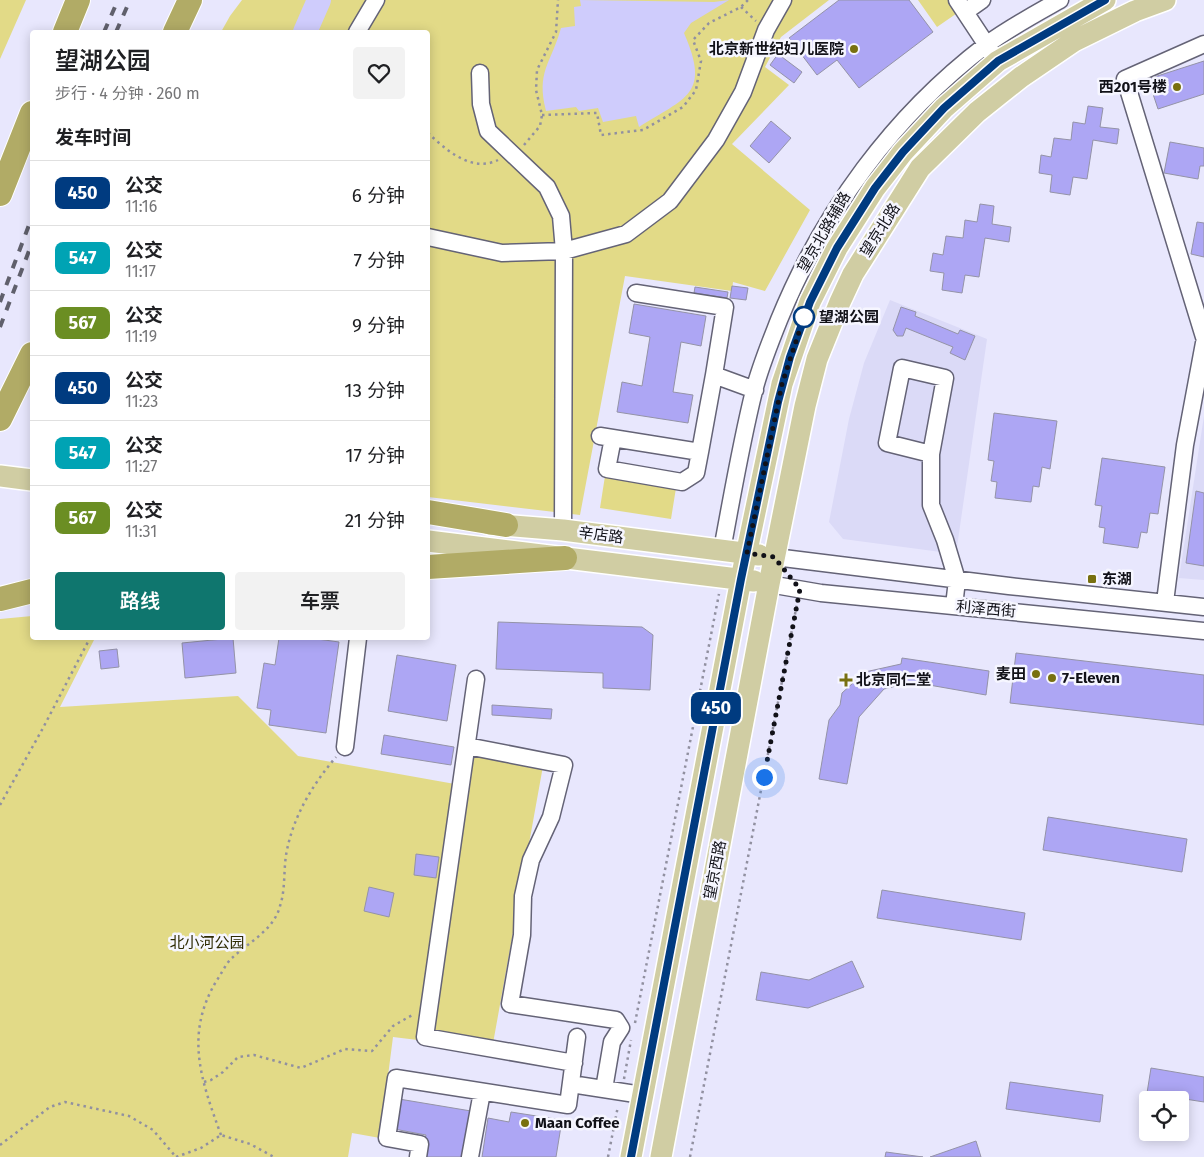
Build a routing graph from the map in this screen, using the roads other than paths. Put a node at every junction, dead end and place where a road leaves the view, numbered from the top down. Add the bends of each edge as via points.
1 (78, 0) edge
2 (190, 0) edge
3 (376, 0) edge
4 (783, 0) edge
5 (982, 0) edge
6 (1060, 0) edge
7 (1105, 0) edge
8 (1165, 0) edge
9 (961, 6) edge
10 (66, 30) edge
11 (177, 30) edge
12 (358, 30) edge
13 (1204, 44) edge
14 (992, 53) junction
15 (480, 73) dead end
16 (30, 118) edge
17 (0, 194) edge
18 (430, 237) edge
19 (564, 251) junction
20 (636, 293) dead end
21 (1204, 337) edge
22 (1204, 343) edge
23 (30, 358) edge
24 (714, 375) junction
25 (755, 390) junction
26 (0, 419) edge
27 (700, 452) junction
28 (931, 454) junction
29 (0, 476) edge
30 (30, 480) edge
31 (0, 490) edge
32 (30, 494) edge
33 (430, 512) edge
34 (430, 522) edge
35 (506, 525) junction
36 (563, 530) junction
37 (430, 541) edge
38 (722, 550) junction
39 (747, 553) junction
40 (774, 557) junction
41 (565, 558) junction
42 (430, 567) edge
43 (0, 579) edge
44 (957, 580) junction
45 (769, 584) junction
46 (733, 589) junction
47 (30, 592) edge
48 (0, 599) edge
49 (1165, 602) junction
50 (954, 606) junction
51 (1204, 607) edge
52 (1204, 631) edge
53 (358, 640) edge
54 (476, 679) dead end
55 (467, 746) junction
56 (345, 747) road end
57 (578, 1037) dead end
58 (574, 1063) junction
59 (571, 1084) junction
60 (604, 1089) junction
61 (482, 1092) junction
62 (642, 1095) junction
63 (418, 1157) edge
64 (470, 1157) edge
65 (631, 1157) edge
66 (661, 1157) edge

1 - 10 highway
2 - 11 highway
3 - 12 street
4 - 19 street via 766,30 743,92 716,140 670,201 626,234
5 - 9 street
6 - 14 street, 望京北路辅路
7 - 14 main road, 望京北路
8 - 40 main road, 望京北路 via 1135,11 1066,46 977,112 920,168 853,274 820,352 810,382
9 - 14 street
13 - 21 street via 1125,79
14 - 25 street, 望京北路辅路 via 928,96 891,133 853,182 817,239 791,293
14 - 39 main road, 望京北路 via 903,152 866,201 837,248 810,302 784,375
15 - 19 street via 488,131 547,187 561,216
16 - 17 highway
18 - 19 street via 502,253
19 - 36 street
20 - 24 street via 725,307
22 - 49 street via 1185,446
23 - 26 highway
24 - 25 street
24 - 27 street
25 - 38 street, 望京北路辅路
27 - 27 street via 606,437 607,470 682,482 696,473
28 - 28 street via 945,378 902,368 887,443
28 - 44 street via 931,505 946,540
29 - 30 main road
31 - 32 main road
33 - 35 highway
34 - 35 main road, 辛店路
35 - 36 main road, 辛店路
36 - 38 main road, 辛店路
37 - 41 main road, 辛店路
38 - 39 main road, 辛店路
39 - 40 main road, 辛店路
39 - 46 main road, 望京西路
40 - 44 street, 利泽西街
40 - 45 main road, 望京北路
41 - 42 highway
41 - 46 main road, 辛店路
43 - 47 highway
44 - 49 street, 利泽西街
44 - 50 street
45 - 46 main road, 辛店路
45 - 50 street, 利泽西街
45 - 66 main road, 望京西路
46 - 62 main road, 望京西路
47 - 48 highway
49 - 51 street, 利泽西街
50 - 52 street, 利泽西街
53 - 56 street
54 - 55 street
55 - 58 street via 425,1036
55 - 60 street via 564,766 551,818 531,860 523,896 522,936 510,1004 616,1020 621,1028 612,1042
57 - 58 street
58 - 59 street
59 - 60 street
59 - 61 street via 568,1105
60 - 62 street
61 - 63 street via 396,1078 387,1138 420,1144
61 - 64 street
62 - 65 main road, 望京西路

